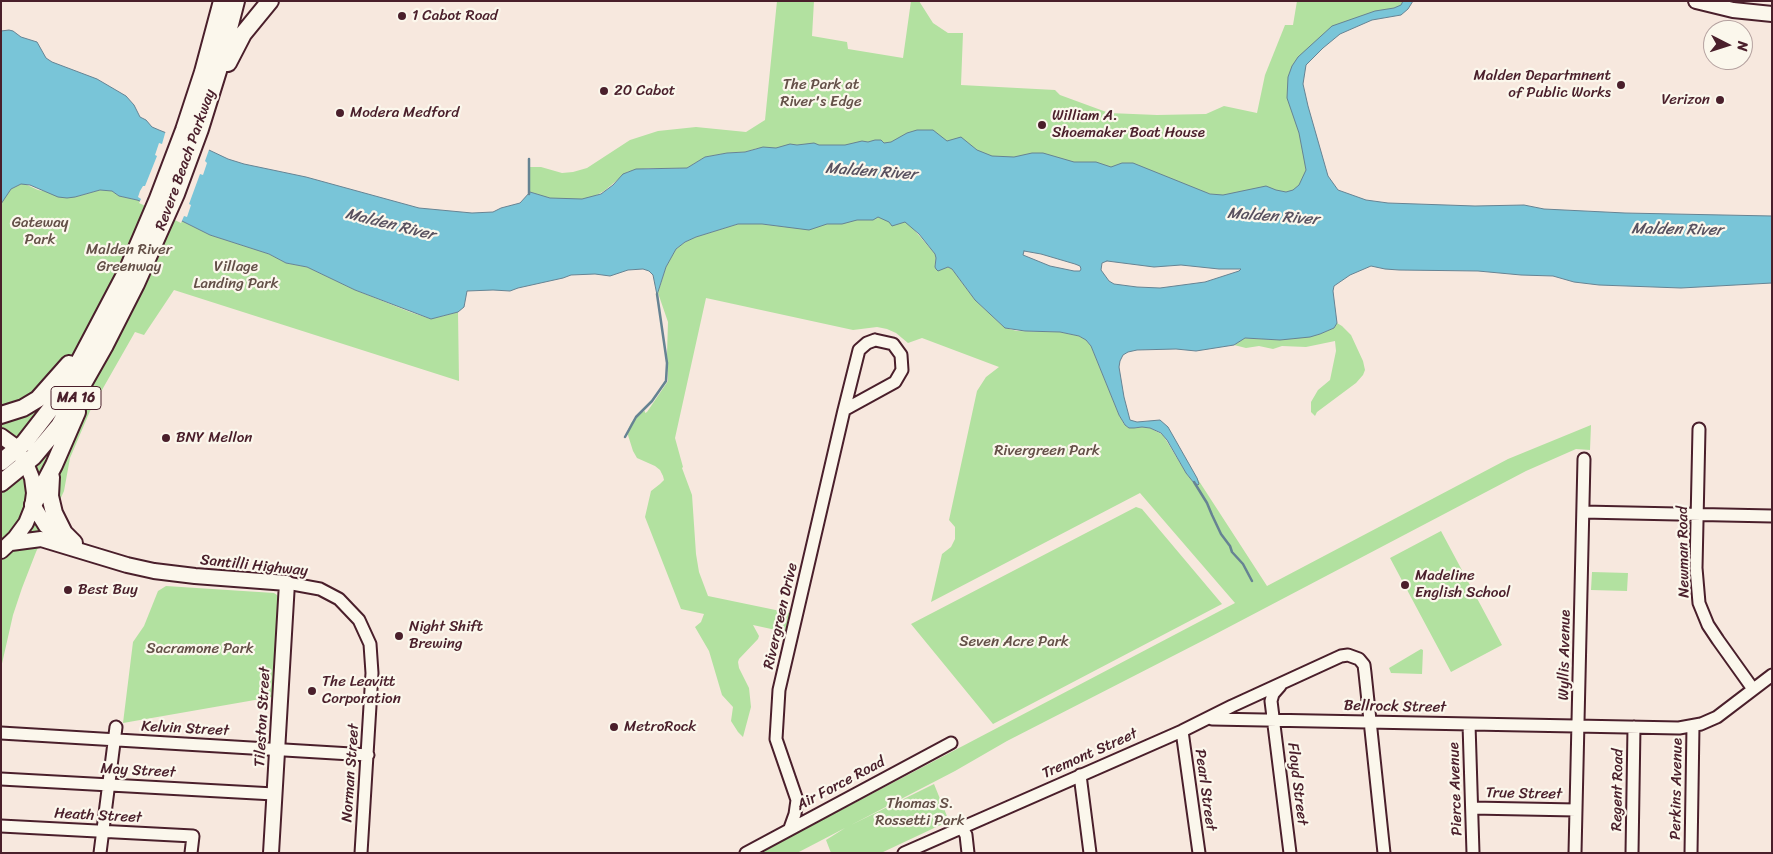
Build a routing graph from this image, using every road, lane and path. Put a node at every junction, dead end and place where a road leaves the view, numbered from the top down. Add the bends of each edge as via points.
1 (215, 1) edge
2 (222, 1) edge
3 (236, 1) edge
4 (270, 1) edge
5 (1696, 1) edge
6 (1730, 1) edge
7 (1772, 13) edge
8 (207, 57) junction
9 (197, 115) junction
10 (108, 324) junction
11 (844, 410) junction
12 (1, 415) edge
13 (1699, 429) dead end
14 (1, 436) edge
15 (17, 450) junction
16 (1584, 458) dead end
17 (1, 462) edge
18 (26, 463) junction
19 (54, 465) junction
20 (1, 483) edge
21 (33, 505) junction
22 (1583, 512) junction
23 (1697, 514) junction
24 (1772, 516) edge
25 (74, 543) junction
26 (6, 547) edge
27 (89, 552) junction
28 (287, 583) junction
29 (372, 666) joint
30 (1772, 676) edge
31 (1287, 681) junction
32 (1753, 689) junction
33 (1274, 719) junction
34 (1205, 720) junction
35 (1369, 721) junction
36 (1469, 724) junction
37 (1581, 726) junction
38 (1693, 726) junction
39 (116, 727) dead end
40 (1634, 727) junction
41 (1182, 731) junction
42 (1, 733) edge
43 (114, 740) junction
44 (951, 743) dead end
45 (277, 749) junction
46 (368, 755) junction
47 (1080, 775) junction
48 (1, 779) edge
49 (109, 785) junction
50 (274, 794) junction
51 (1472, 808) junction
52 (1576, 810) junction
53 (1, 826) edge
54 (961, 827) junction
55 (790, 828) junction
56 (103, 831) junction
57 (100, 853) edge
58 (191, 853) edge
59 (270, 853) edge
60 (361, 853) edge
61 (746, 853) edge
62 (904, 853) edge
63 (968, 853) edge
64 (1090, 853) edge
65 (1198, 853) edge
66 (1290, 853) edge
67 (1384, 853) edge
68 (1473, 853) edge
69 (1575, 853) edge
70 (1632, 853) edge
71 (1691, 853) edge

1 - 8 main road
2 - 8 highway, Revere Beach Parkway / MA 16
3 - 9 highway, Revere Beach Parkway / MA 16
4 - 9 highway via 241,37
5 - 7 main road via 1733,10
6 - 7 main road
8 - 9 highway, Revere Beach Parkway / MA 16
9 - 10 highway, Revere Beach Parkway / MA 16 via 176,194 148,242
10 - 12 highway via 42,395 26,407
10 - 15 highway, Revere Beach Parkway / MA 16 via 34,432
10 - 18 highway, Revere Beach Parkway / MA 16 via 63,420
10 - 19 highway
11 - 11 street, Rivergreen Drive via 895,382 902,370 902,355 894,344 875,340 859,350
11 - 55 street, Rivergreen Drive via 779,690 776,739 796,800
13 - 23 street, Newman Road
14 - 15 main road
15 - 17 highway, Revere Beach Parkway / MA 16
15 - 18 main road
16 - 22 street, Wyllis Avenue
18 - 20 highway, Revere Beach Parkway / MA 16
18 - 21 main road via 33,481
19 - 21 highway
19 - 25 highway via 50,488 53,510 61,528
21 - 25 main road, Santilli Highway via 46,526
21 - 26 main road via 26,523
22 - 23 street
22 - 37 street, Wyllis Avenue
23 - 24 street
23 - 32 street, Newman Road via 1699,603 1708,625
25 - 27 main road, Santilli Highway
26 - 27 main road, Santilli Highway via 41,539
27 - 28 main road, Santilli Highway via 127,565 164,572
28 - 29 street, Santilli Highway via 320,589 350,609 368,638
28 - 45 main road, Tileston Street
29 - 46 street, Norman Street
30 - 32 street, Bellrock Street
31 - 33 street, Tremont Street via 1272,697
31 - 34 street, Tremont Street
31 - 35 street, Tremont Street via 1341,656 1359,659 1366,673
32 - 38 street, Bellrock Street via 1717,717
33 - 34 street, Bellrock Street
33 - 35 street, Bellrock Street
33 - 66 street, Floyd Street
34 - 41 street, Tremont Street
35 - 36 street, Bellrock Street
35 - 67 street
36 - 37 street, Bellrock Street
36 - 51 street, Pierce Avenue
37 - 40 street, Bellrock Street
37 - 52 street, Wyllis Avenue
38 - 40 street, Bellrock Street
38 - 71 street, Perkins Avenue
39 - 43 street
40 - 70 street, Regent Road
41 - 47 street, Tremont Street
41 - 65 street, Pearl Street
42 - 43 street, Kelvin Street
43 - 45 street, Kelvin Street
43 - 49 street
44 - 55 street, Air Force Road
45 - 46 street, Kelvin Street
45 - 50 main road, Tileston Street
46 - 60 street, Norman Street
47 - 54 street, Tremont Street
47 - 64 street
48 - 49 street, May Street
49 - 50 street, May Street
49 - 56 street
50 - 59 main road, Tileston Street
51 - 52 street, True Street
51 - 68 street, Pierce Avenue
52 - 69 street, Wyllis Avenue
53 - 56 street, Heath Street
54 - 62 street, Tremont Street
54 - 63 street via 966,835
55 - 61 street, Air Force Road
56 - 57 street
56 - 58 street, Heath Street via 193,836

